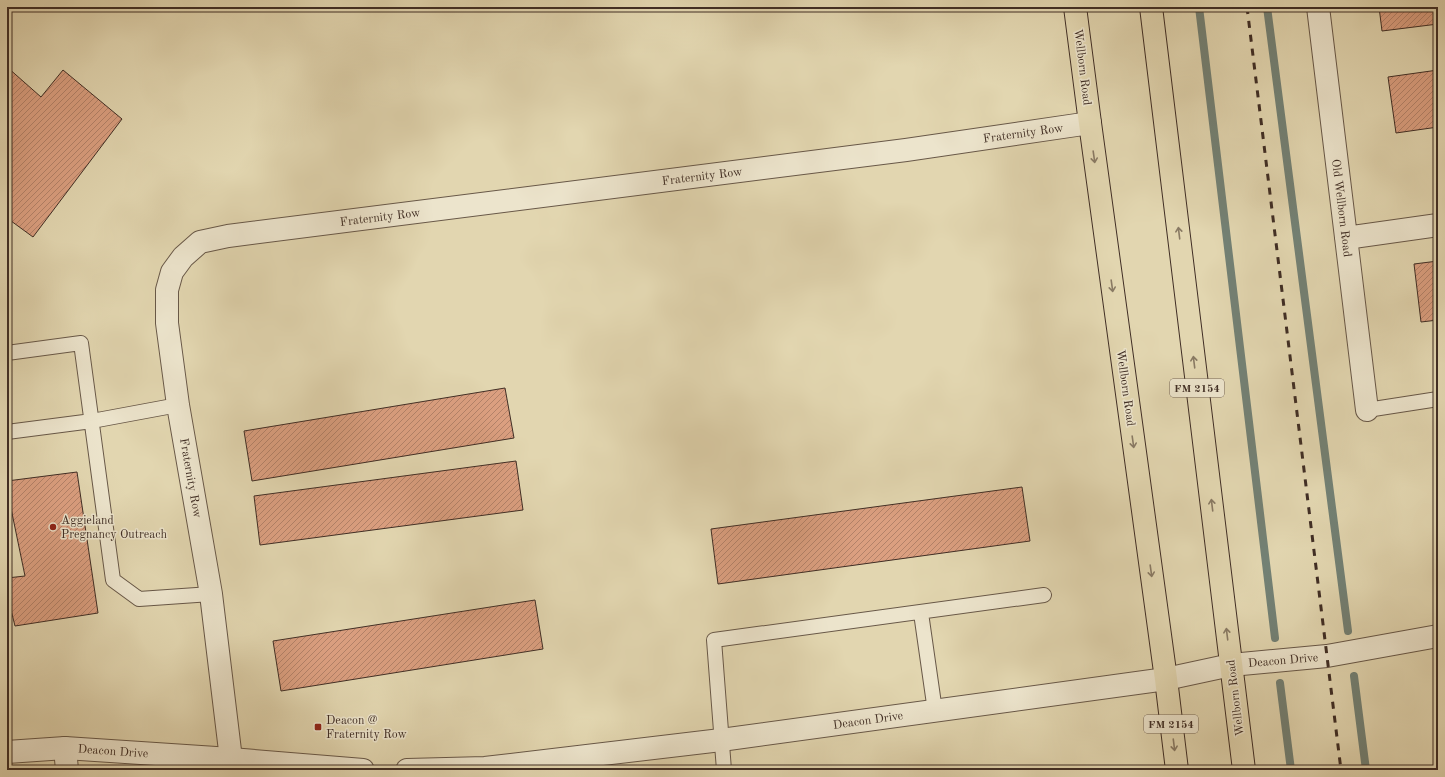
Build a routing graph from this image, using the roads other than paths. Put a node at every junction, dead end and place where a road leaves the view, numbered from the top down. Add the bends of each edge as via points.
1 (1075, 7) edge
2 (1151, 7) edge
3 (1318, 7) edge
4 (1090, 123) junction
5 (1438, 226) edge
6 (1346, 238) junction
7 (7, 353) edge
8 (1438, 400) edge
9 (178, 405) junction
10 (1367, 410) joint
11 (92, 421) junction
12 (7, 432) edge
13 (212, 594) junction
14 (1044, 596) dead end
15 (921, 613) junction
16 (1438, 636) edge
17 (1231, 665) junction
18 (1166, 679) junction
19 (935, 711) junction
20 (721, 740) junction
21 (64, 748) junction
22 (7, 752) edge
23 (231, 759) junction
24 (485, 769) edge
25 (67, 770) edge
26 (363, 770) edge
27 (407, 770) edge
28 (724, 770) edge
29 (1176, 770) edge
30 (1244, 770) edge

1 - 4 main road, Wellborn Road / FM 2154
17 -> 2 main road, Wellborn Road / FM 2154
3 - 6 street, Old Wellborn Road
4 - 9 street, Fraternity Row via 922,148 236,235 200,242 183,256 172,272 167,290 167,323
4 -> 18 main road, Wellborn Road / FM 2154
5 - 6 street
6 - 10 street, Old Wellborn Road
7 - 11 lane via 81,343
8 - 10 lane
9 - 11 lane
9 - 13 street, Fraternity Row
11 - 12 lane
11 - 13 lane via 113,580 139,599
13 - 23 street, Fraternity Row
14 - 15 lane
15 - 19 lane
15 - 20 lane via 714,640
16 - 17 street, Deacon Drive via 1327,656
17 - 18 street, Deacon Drive
17 - 30 main road, Wellborn Road / FM 2154
18 - 19 street, Deacon Drive
18 -> 29 main road, Wellborn Road / FM 2154
19 - 20 street, Deacon Drive
20 - 24 street, Deacon Drive
20 - 28 lane
21 - 22 street, Deacon Drive
21 - 23 street, Deacon Drive
21 - 25 street
23 - 26 street, Deacon Drive
24 - 27 street, Deacon Drive

